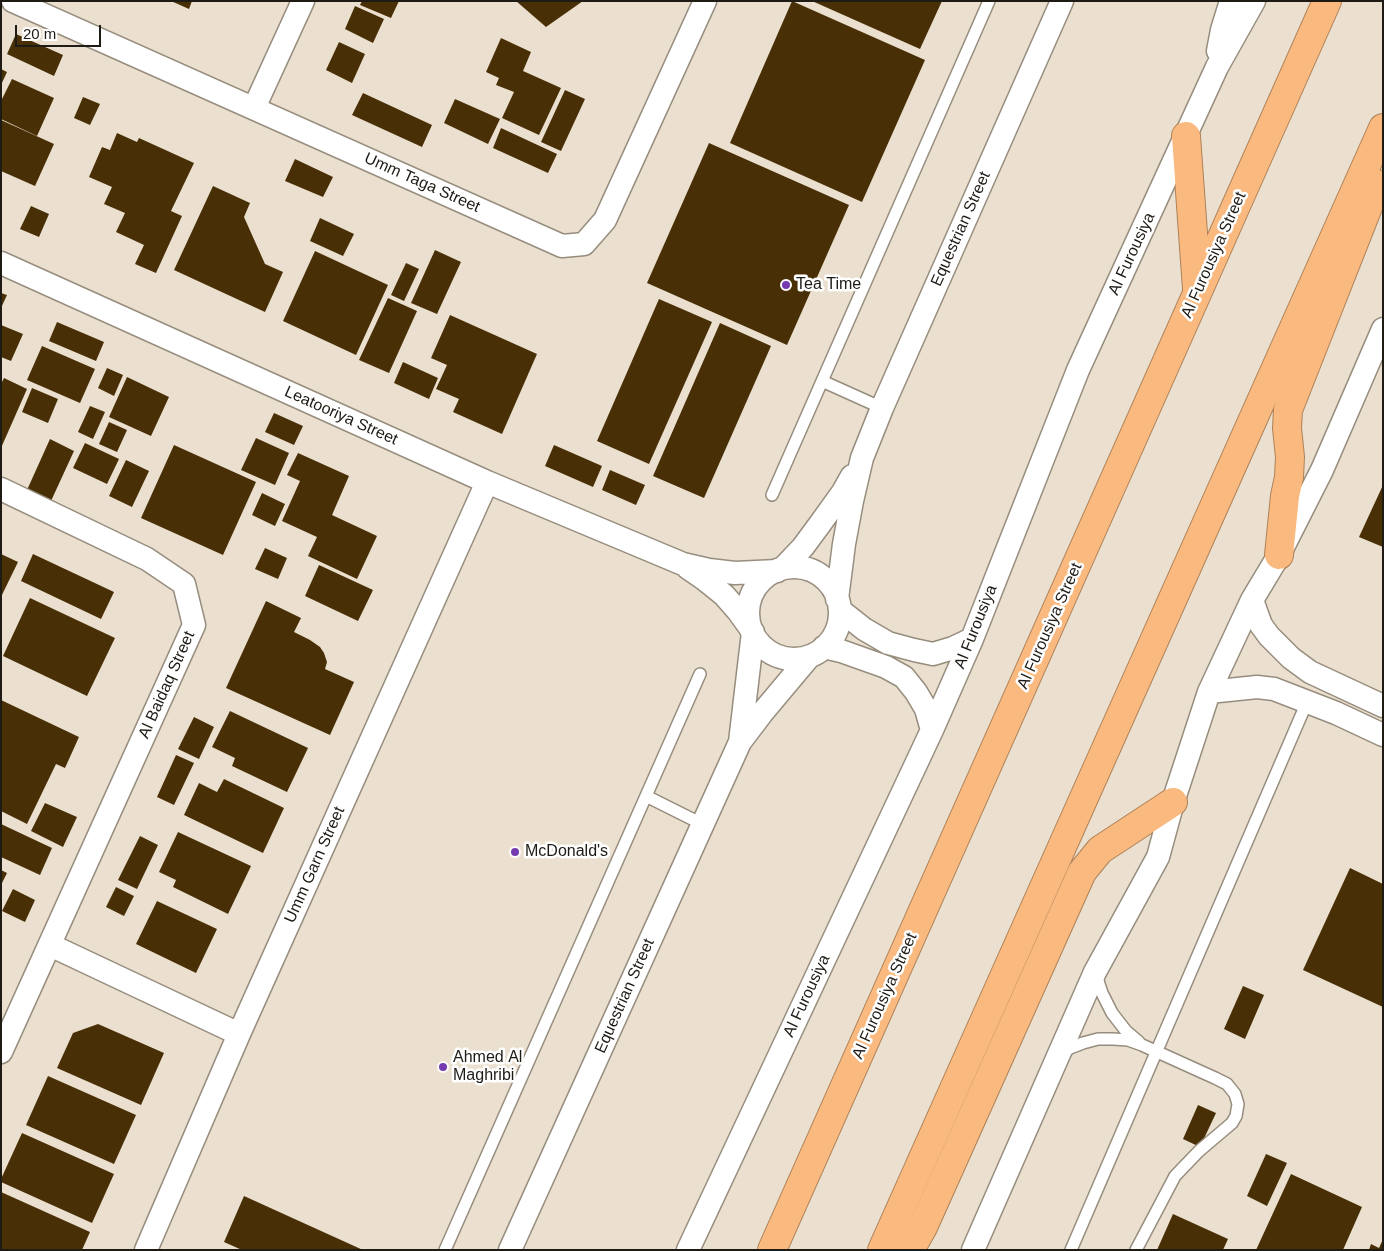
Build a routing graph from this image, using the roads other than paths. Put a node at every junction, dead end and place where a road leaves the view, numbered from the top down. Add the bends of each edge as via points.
1 (13, 1) edge
2 (303, 1) edge
3 (705, 1) edge
4 (989, 1) edge
5 (1062, 1) edge
6 (1231, 1) edge
7 (1254, 1) edge
8 (1327, 1) edge
9 (1217, 67) junction
10 (254, 108) junction
11 (1383, 128) edge
12 (1186, 136) junction
13 (1383, 170) edge
14 (1, 263) edge
15 (1198, 292) junction
16 (1383, 329) edge
17 (822, 381) junction
18 (882, 408) junction
19 (862, 458) junction
20 (487, 482) junction
21 (1, 489) edge
22 (772, 495) dead end
23 (1279, 555) junction
24 (683, 564) junction
25 (780, 569) junction
26 (1252, 600) junction
27 (838, 605) junction
28 (752, 630) junction
29 (972, 639) junction
30 (817, 652) junction
31 (700, 674) dead end
32 (1209, 692) junction
33 (1307, 702) junction
34 (1383, 706) edge
35 (932, 730) junction
36 (1383, 734) edge
37 (740, 742) junction
38 (646, 796) junction
39 (1174, 802) junction
40 (702, 824) junction
41 (50, 944) junction
42 (1095, 972) junction
43 (239, 1034) junction
44 (1142, 1045) junction
45 (1, 1052) edge
46 (1156, 1052) junction
47 (1057, 1057) junction
48 (146, 1250) edge
49 (445, 1250) edge
50 (510, 1250) edge
51 (688, 1250) edge
52 (772, 1250) edge
53 (882, 1250) edge
54 (910, 1250) edge
55 (973, 1250) edge
56 (1071, 1250) edge
57 (1136, 1250) edge

1 - 10 street, Umm Taga Street
2 - 10 street
3 - 10 street, Umm Taga Street via 606,220 584,244 562,246
4 - 17 lane
5 - 18 street, Equestrian Street
6 - 9 street via 1218,47
7 - 9 street, Al Furousiya
8 - 15 highway, Al Furousiya Street
9 - 12 street, Al Furousiya
11 - 53 highway
12 - 15 highway
12 - 29 street, Al Furousiya via 1078,370
13 - 23 highway via 1288,410 1289,477 1284,496
14 - 20 street, Leatooriya Street
15 - 52 highway, Al Furousiya Street
16 - 23 street via 1322,470
17 - 18 lane
17 - 22 lane
18 - 19 street, Equestrian Street
19 - 25 street, Equestrian Street via 820,524 803,547
19 - 27 street, Equestrian Street via 844,544
20 - 24 street, Leatooriya Street
20 - 43 street, Umm Garn Street
21 - 41 street, Al Baidaq Street via 147,559 184,584 194,625
23 - 26 street
24 - 25 street, Leatooriya Street via 735,573
24 - 28 street, Leatooriya Street via 724,595
25 - 27 street via 797,567 811,570 824,578 833,589
25 - 28 street via 759,583 751,596 748,609
26 - 32 street
26 - 34 street via 1268,636 1291,658 1310,672
27 - 29 street via 864,630 888,643 914,650 933,654
27 - 30 street via 837,631
28 - 30 street via 764,648 776,655 790,659
28 - 37 street, Equestrian Street
29 - 35 street, Al Furousiya
30 - 35 street via 841,651 886,667 904,678 926,709
30 - 37 street, Equestrian Street
31 - 38 lane
32 - 33 street via 1257,686
32 - 39 street
33 - 36 street
33 - 46 lane
35 - 51 street, Al Furousiya
37 - 40 street, Equestrian Street
38 - 40 lane
38 - 49 lane
39 - 42 street via 1158,857
39 - 54 highway via 1100,850 1082,872
40 - 50 street, Equestrian Street
41 - 43 street
41 - 45 street, Al Baidaq Street
42 - 44 lane via 1112,1013
42 - 47 street
43 - 48 street, Umm Garn Street
44 - 46 lane
44 - 47 lane via 1128,1040 1098,1039 1070,1048
46 - 56 lane
46 - 57 lane via 1227,1084 1238,1104 1232,1123 1175,1176
47 - 55 street

